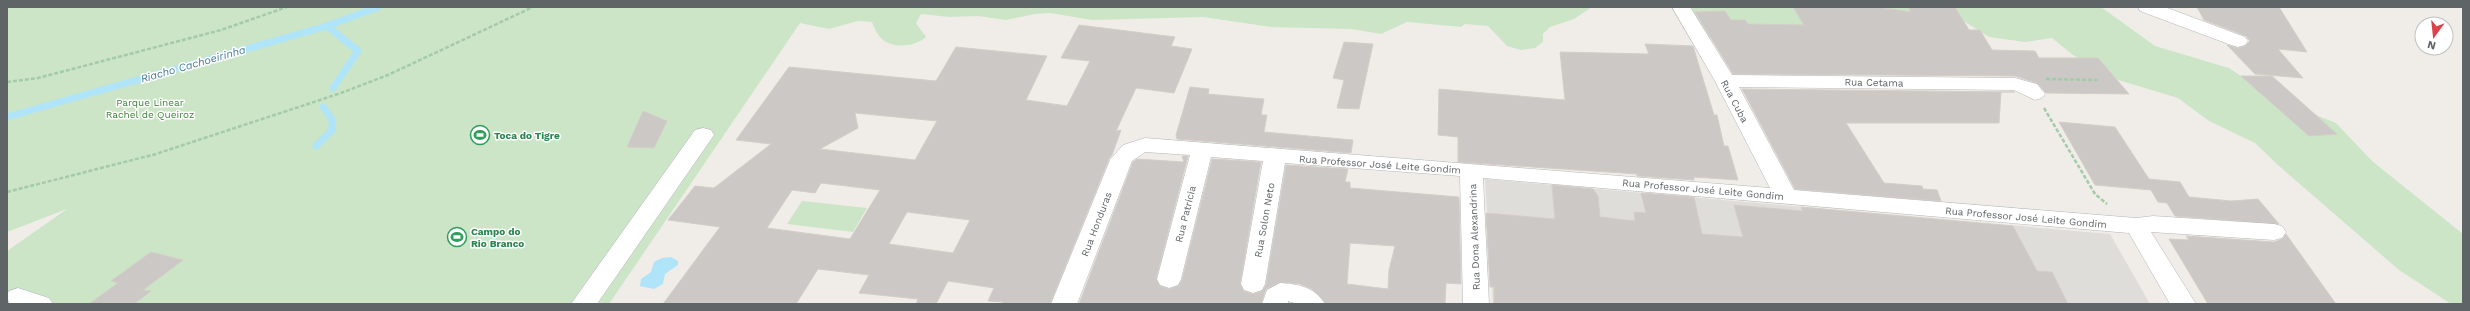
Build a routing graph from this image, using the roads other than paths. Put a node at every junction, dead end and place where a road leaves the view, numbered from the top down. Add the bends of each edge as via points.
1 (1681, 7) edge
2 (2146, 7) edge
3 (2238, 41) dead end
4 (1725, 81) junction
5 (2030, 89) road end
6 (703, 135) dead end
7 (1133, 148) joint
8 (1202, 150) junction
9 (1275, 156) junction
10 (1471, 170) junction
11 (1786, 196) junction
12 (2136, 226) junction
13 (2274, 232) dead end
14 (1169, 279) dead end
15 (1253, 284) dead end
16 (584, 304) edge
17 (1064, 304) edge
18 (1275, 304) edge
19 (1312, 304) edge
20 (1476, 304) edge
21 (2183, 304) edge

1 - 4 street, Rua Cuba
2 - 3 street
4 - 5 street, Rua Cetama
4 - 11 street, Rua Cuba
6 - 16 street
7 - 8 street, Rua Professor José Leite Gondim via 1145,145
7 - 17 street, Rua Honduras via 1125,153 1121,160
8 - 9 street, Rua Professor José Leite Gondim
8 - 14 street, Rua Patrícia
9 - 10 street, Rua Professor José Leite Gondim
9 - 15 street, Rua Solon Neto
10 - 11 street, Rua Professor José Leite Gondim
10 - 20 street, Rua Dona Alexandrina
11 - 12 street, Rua Professor José Leite Gondim
12 - 13 street, Rua Professor José Leite Gondim via 2153,224
12 - 21 street
18 - 19 street via 1276,296 1280,292 1299,294

